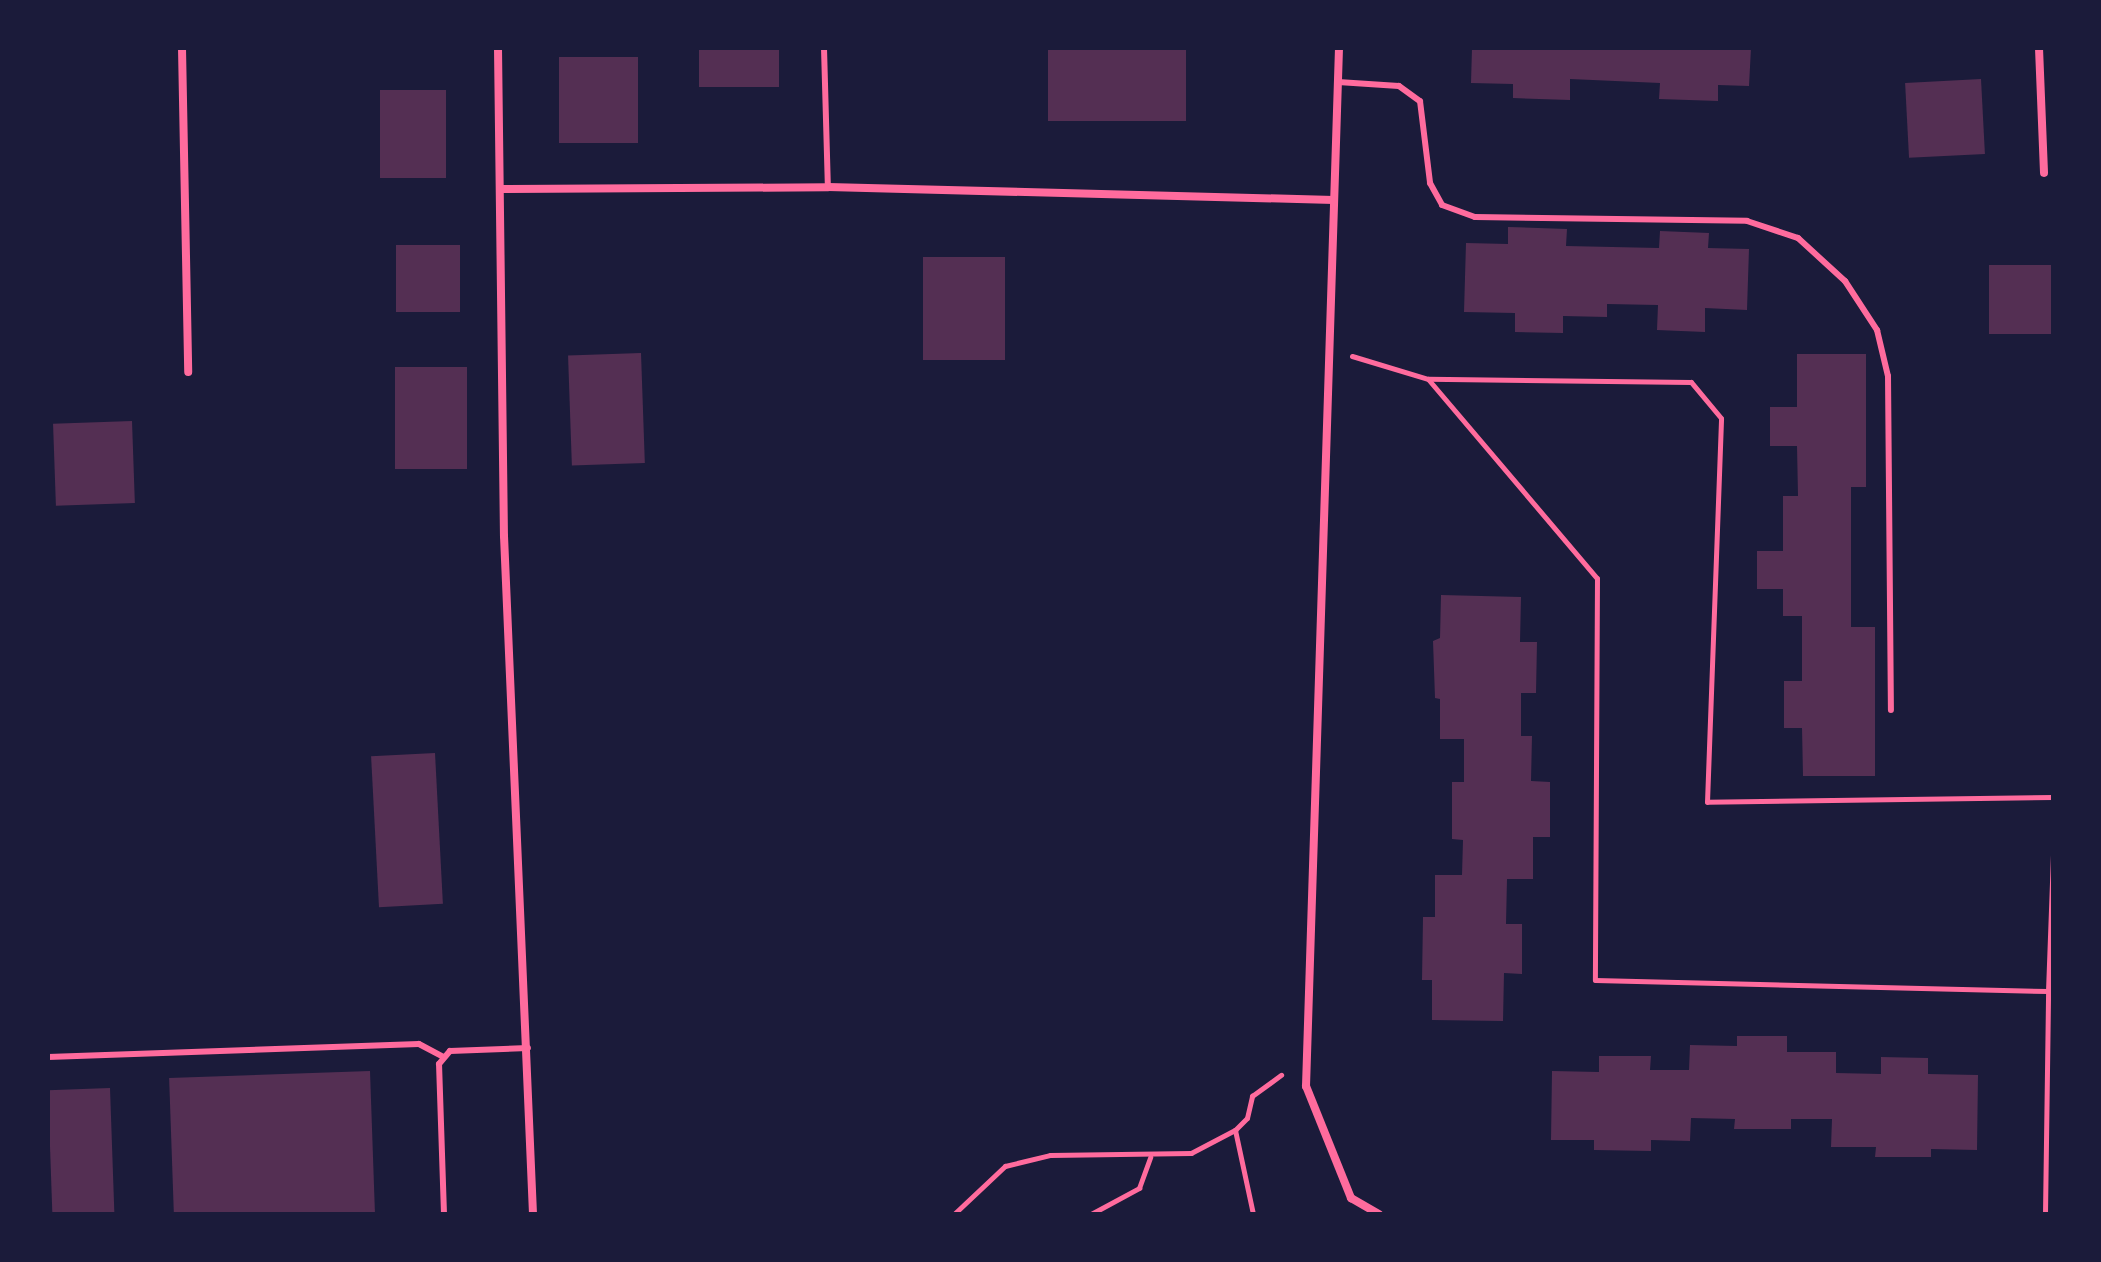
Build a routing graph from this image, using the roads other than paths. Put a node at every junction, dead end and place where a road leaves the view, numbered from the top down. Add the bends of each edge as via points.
1 (182, 48) edge
2 (498, 48) edge
3 (824, 48) edge
4 (1339, 48) edge
5 (2039, 48) edge
6 (1338, 82) junction
7 (2044, 173) dead end
8 (828, 187) junction
9 (500, 189) junction
10 (1334, 200) junction
11 (188, 372) dead end
12 (1891, 710) dead end
13 (528, 1048) junction
14 (48, 1057) edge
15 (443, 1057) junction
16 (444, 1214) edge
17 (533, 1214) edge
18 (1379, 1214) edge

1 - 11 street
2 - 9 street
3 - 8 lane
4 - 6 street
5 - 7 street
6 - 10 street
6 - 12 lane via 1399,86 1420,101 1430,183 1442,205 1475,217 1747,221 1798,238 1845,281 1877,330 1888,376
8 - 9 street
8 - 10 street
9 - 13 street via 504,536
10 - 18 street via 1306,1086 1351,1198
13 - 15 lane via 459,1050
13 - 17 street
14 - 15 lane via 419,1044
15 - 16 lane via 438,1075

